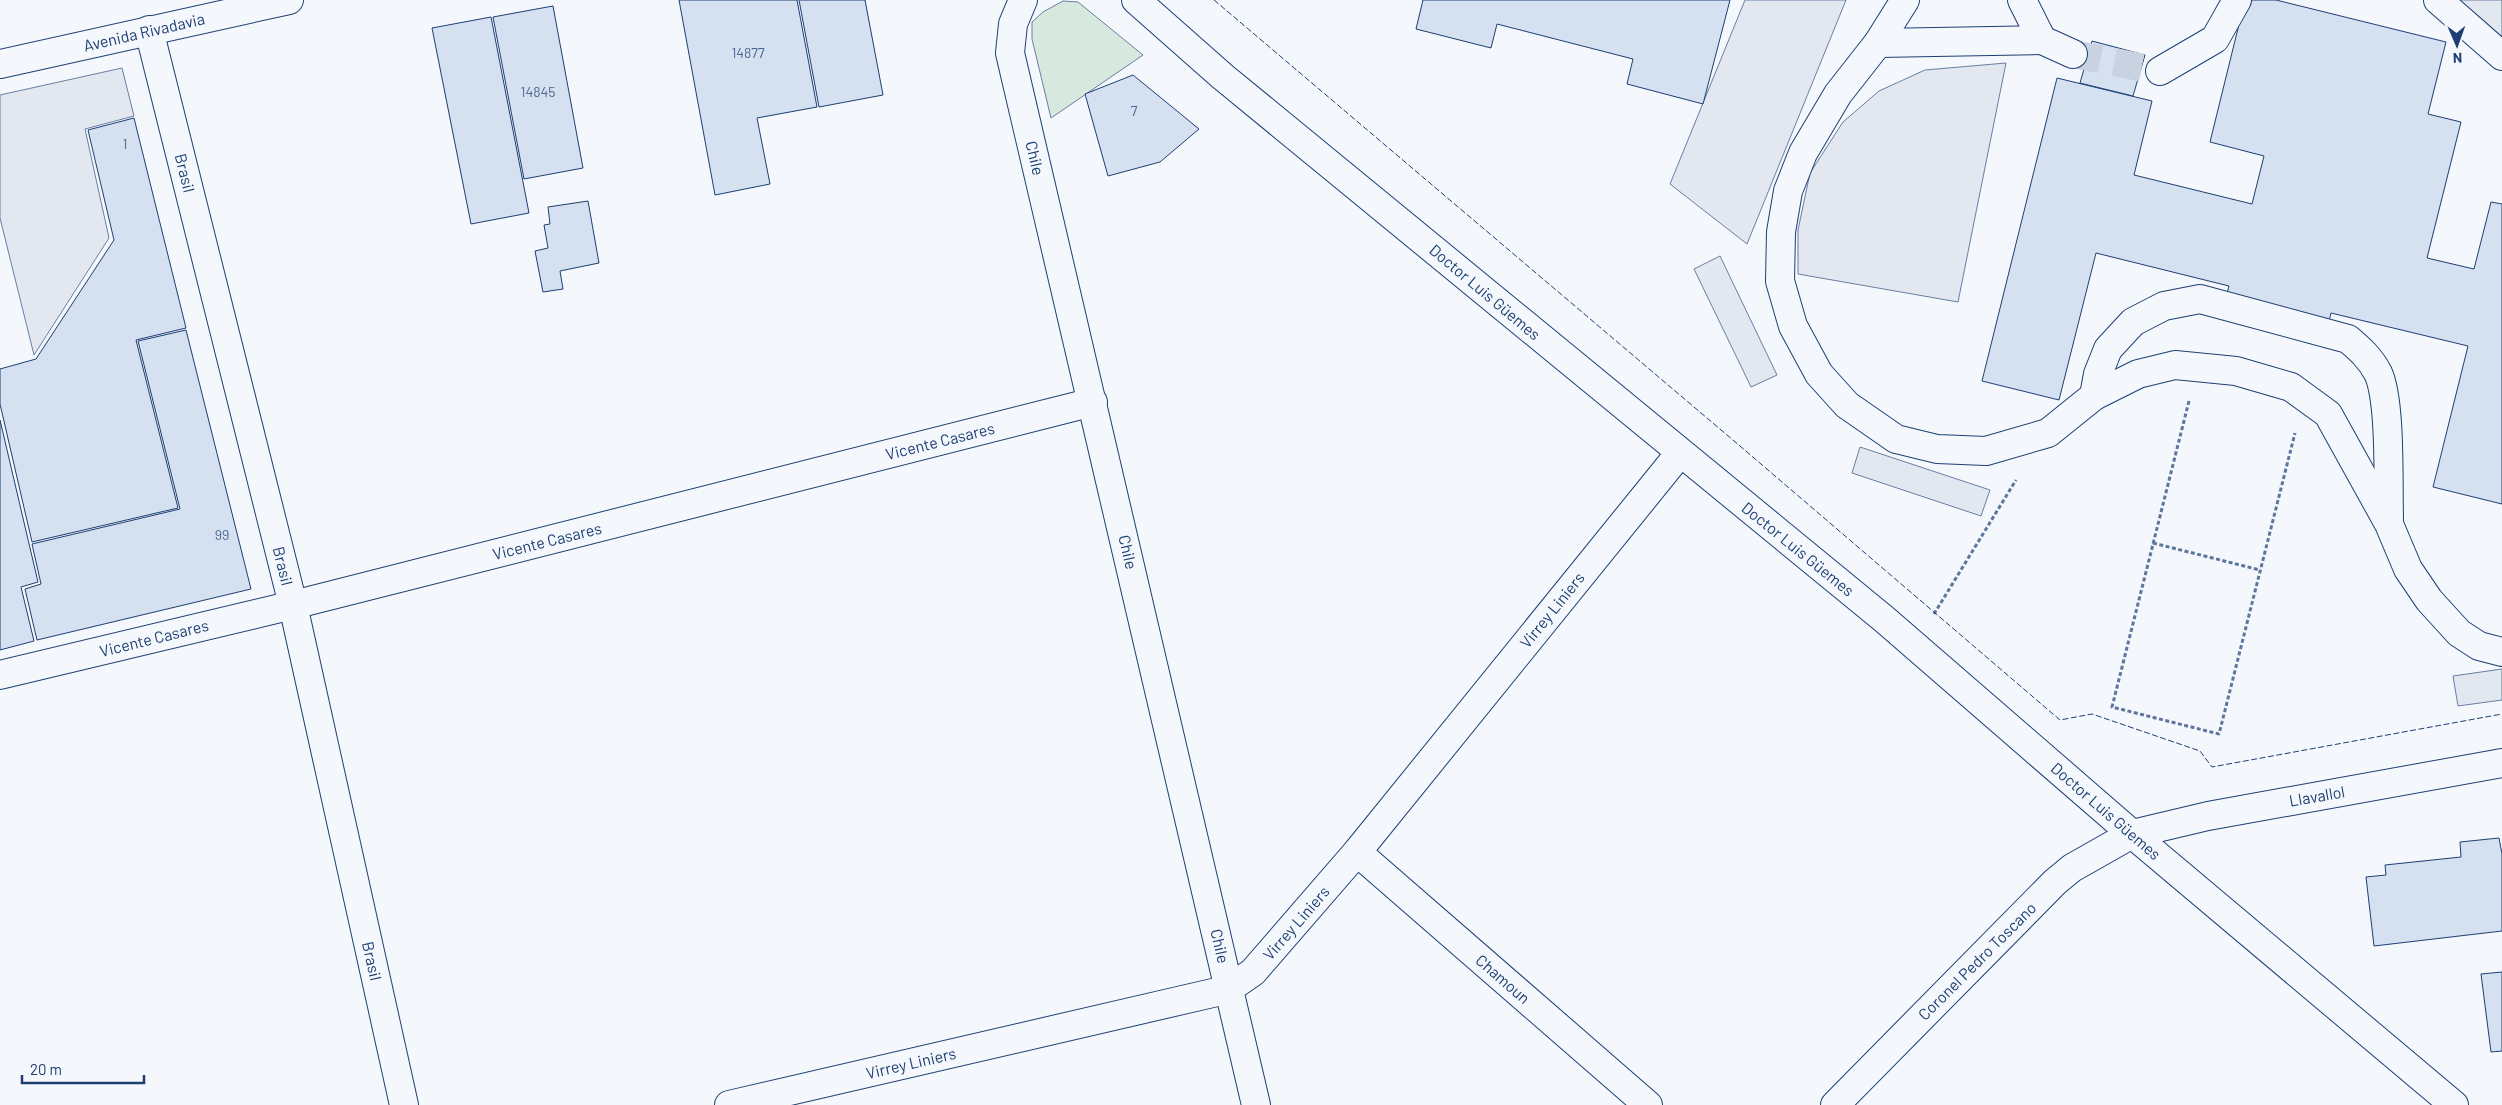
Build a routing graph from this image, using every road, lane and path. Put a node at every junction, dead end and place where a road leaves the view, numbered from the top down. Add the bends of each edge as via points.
1 (289, 0) edge
2 (1023, 0) edge
3 (1136, 0) edge
4 (2022, 0) edge
5 (2237, 0) edge
6 (2438, 0) edge
7 (1901, 2) edge
8 (149, 30) junction
9 (2042, 40) junction
10 (1878, 43) junction
11 (2073, 54) tunnel mouth
12 (2502, 56) edge
13 (0, 64) edge
14 (2160, 71) tunnel mouth
15 (2196, 367) junction
16 (2094, 396) junction
17 (2303, 396) junction
18 (1093, 402) junction
19 (2048, 433) junction
20 (1680, 453) junction
21 (2389, 524) junction
22 (2153, 544) junction
23 (2260, 570) junction
24 (293, 605) junction
25 (1934, 614) dead end
26 (2502, 652) edge
27 (0, 675) edge
28 (2502, 763) edge
29 (2132, 834) junction
30 (1357, 852) junction
31 (1230, 988) junction
32 (404, 1105) edge
33 (729, 1105) edge
34 (1256, 1105) edge
35 (1648, 1105) edge
36 (1835, 1105) edge
37 (2454, 1105) edge

1 - 8 street, Avenida Rivadavia
2 - 18 street, Chile via 1013,24 1010,53
3 - 20 street, Doctor Luis Güemes via 1222,76
4 - 9 street
5 - 14 street via 2215,39
6 - 12 street
7 - 10 street
8 - 13 street, Avenida Rivadavia
8 - 24 street, Brasil
9 - 10 street
9 - 11 street
10 - 19 street via 1838,94 1803,153 1788,191 1781,232 1780,281 1794,326 1819,374 1847,405 1896,439 1937,449 1986,451
15 - 16 street via 2175,365 2138,374
15 - 17 street via 2236,371 2291,387
15 - 22 path
16 - 19 street
16 - 21 street via 2108,349 2133,322 2164,306 2200,300 2348,339 2367,354 2379,374 2385,404
17 - 21 street via 2328,414
17 - 23 path
18 - 24 street, Vicente Casares
18 - 31 street, Chile
19 - 25 path
20 - 29 street, Doctor Luis Güemes via 1884,619
20 - 30 street, Virrey Liniers
21 - 26 street via 2408,569 2429,600 2458,633 2479,646
22 - 23 path
22 - 23 path via 2112,707 2219,734
24 - 27 street, Vicente Casares
24 - 32 street, Brasil
28 - 29 street, Llavallol via 2208,816
29 - 36 street, Coronel Pedro Toscano via 2072,868 2055,882
29 - 37 street, Doctor Luis Güemes
30 - 31 street, Virrey Liniers via 1254,972
30 - 35 street, Chamoun
31 - 33 street, Virrey Liniers
31 - 34 street, Chile

